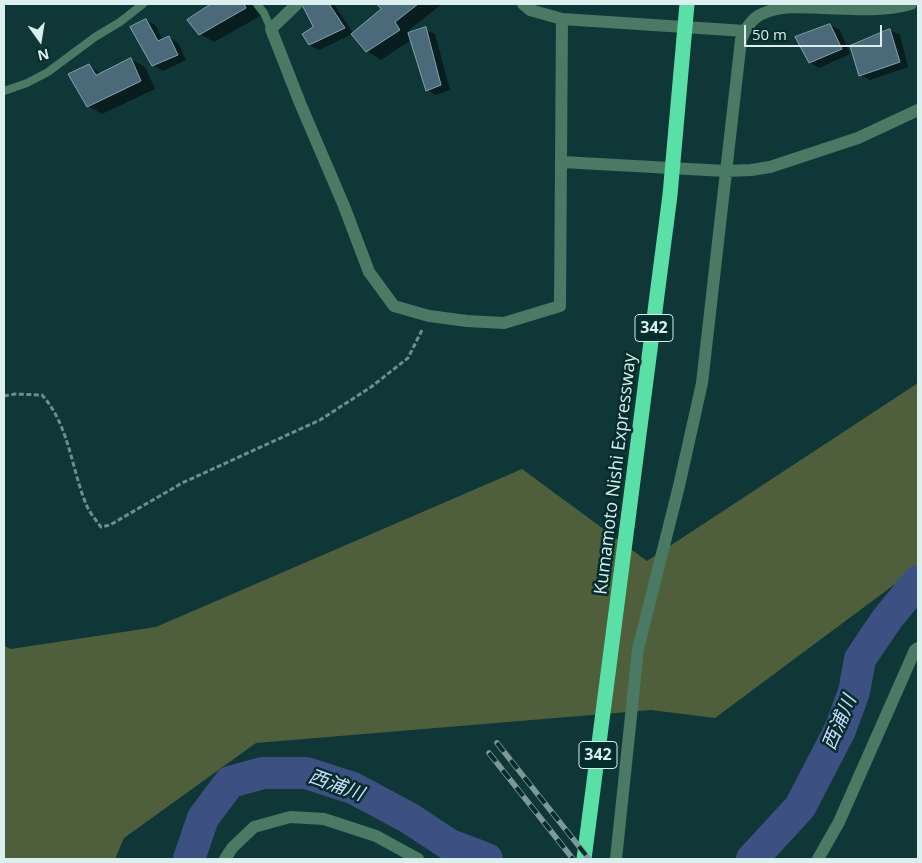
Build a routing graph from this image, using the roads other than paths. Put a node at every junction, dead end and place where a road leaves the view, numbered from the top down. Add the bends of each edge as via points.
1 (143, 4) edge
2 (257, 4) edge
3 (297, 4) edge
4 (523, 4) edge
5 (687, 4) edge
6 (911, 4) edge
7 (562, 20) junction
8 (271, 29) junction
9 (745, 31) junction
10 (4, 91) edge
11 (918, 110) edge
12 (562, 162) junction
13 (725, 170) junction
14 (918, 648) edge
15 (225, 859) edge
16 (418, 859) edge
17 (584, 859) edge
18 (616, 859) edge
19 (818, 859) edge

1 - 10 lane via 48,72
2 - 8 lane
3 - 8 street
4 - 7 street via 530,10
5 - 17 highway, Kumamoto Nishi Expressway / 342 via 670,195
6 - 9 street via 865,10 792,7 761,14
7 - 9 street
7 - 12 street
8 - 12 street via 369,272 394,306 429,316 504,323 560,306
9 - 13 street via 739,47
11 - 13 street via 858,138 770,167
12 - 13 street
13 - 18 street via 702,384 638,649
14 - 19 street via 839,822
15 - 16 street via 254,827 290,817 324,819 376,836

